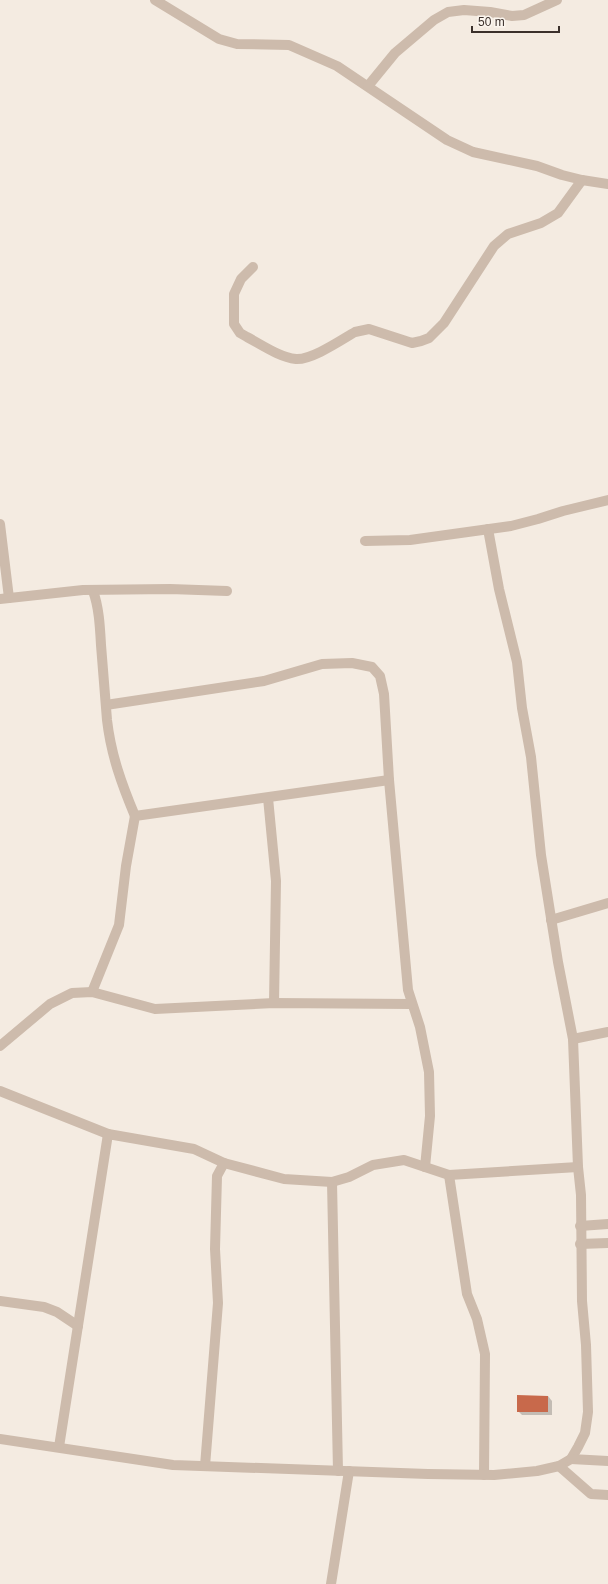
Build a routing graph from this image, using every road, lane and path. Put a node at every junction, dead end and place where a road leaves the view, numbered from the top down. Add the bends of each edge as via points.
1 (155, 0) edge
2 (557, 0) edge
3 (368, 86) junction
4 (582, 180) junction
5 (608, 184) edge
6 (253, 267) dead end
7 (608, 500) edge
8 (0, 524) edge
9 (488, 529) junction
10 (365, 541) dead end
11 (93, 591) junction
12 (227, 591) dead end
13 (5, 598) edge
14 (106, 705) junction
15 (389, 780) junction
16 (268, 798) junction
17 (135, 816) junction
18 (608, 903) edge
19 (551, 920) junction
20 (92, 992) junction
21 (274, 1003) junction
22 (411, 1004) junction
23 (608, 1032) edge
24 (573, 1039) junction
25 (0, 1046) edge
26 (0, 1091) edge
27 (108, 1134) junction
28 (224, 1163) junction
29 (425, 1167) junction
30 (578, 1167) junction
31 (449, 1175) junction
32 (332, 1182) junction
33 (608, 1224) edge
34 (580, 1226) junction
35 (608, 1243) edge
36 (580, 1244) junction
37 (0, 1301) edge
38 (78, 1326) junction
39 (0, 1440) edge
40 (59, 1447) junction
41 (571, 1459) junction
42 (608, 1461) edge
43 (205, 1466) junction
44 (559, 1466) junction
45 (338, 1471) junction
46 (349, 1471) junction
47 (484, 1474) junction
48 (608, 1495) edge
49 (331, 1584) edge

1 - 3 street via 219,39 237,44 289,46 337,66
2 - 3 street via 524,15 464,10 448,12 434,20 395,53
3 - 4 street via 447,140 474,152 537,166
4 - 5 street
4 - 6 street via 558,213 540,223 508,234 494,246 444,323 422,342 412,343 363,329 307,358 288,357 240,334 234,324 234,294 241,279
7 - 9 street
8 - 13 street
9 - 10 street via 410,540
9 - 19 street via 499,590 518,662
11 - 12 street
11 - 13 street via 65,591
11 - 14 street via 100,629
14 - 15 street via 264,681 322,664 352,663 372,667 380,676 384,694
14 - 17 street via 113,755
15 - 16 street
15 - 22 street
16 - 17 street
16 - 21 street via 276,882
17 - 20 street via 119,925
18 - 19 street
19 - 24 street
20 - 21 street via 155,1009
20 - 25 street via 72,994 50,1004
21 - 22 street
22 - 29 street via 420,1027 429,1072 430,1116
23 - 24 street
24 - 30 street
26 - 27 street
27 - 28 street via 194,1150
27 - 38 street
28 - 32 street via 284,1179
28 - 43 street via 216,1182 215,1249 218,1303
29 - 31 street
29 - 32 street via 404,1160 373,1165
30 - 31 street
30 - 34 street via 581,1195
31 - 47 street via 467,1294 477,1319 485,1354
32 - 45 street
33 - 34 street
34 - 36 street
35 - 36 street
36 - 41 street via 588,1412 585,1433
37 - 38 street via 44,1307
38 - 40 street
39 - 40 street
40 - 43 street via 173,1465
41 - 42 street
41 - 44 street
43 - 45 street
44 - 47 street via 537,1471
44 - 48 street via 591,1494
45 - 46 street
46 - 47 street
46 - 49 street

